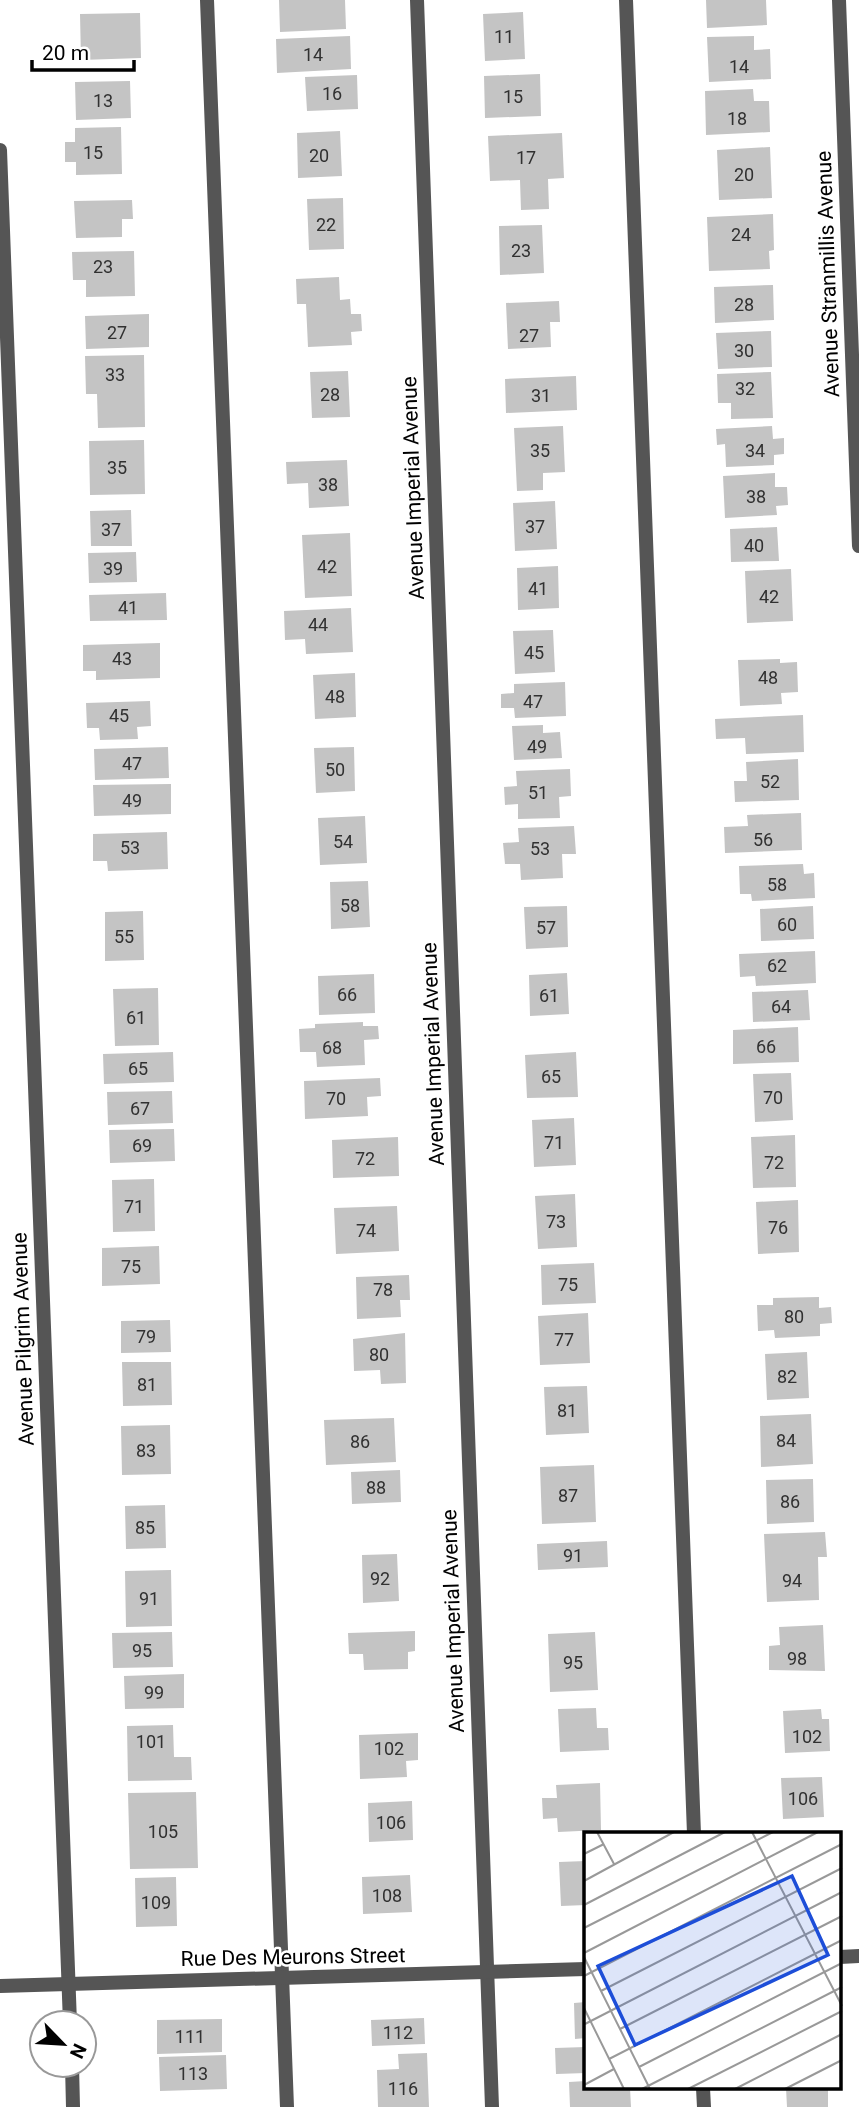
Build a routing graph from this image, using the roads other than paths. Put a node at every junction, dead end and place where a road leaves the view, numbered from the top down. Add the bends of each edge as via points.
1 (208, 0) edge
2 (417, 0) edge
3 (626, 0) edge
4 (839, 0) edge
5 (0, 150) edge
6 (859, 546) edge
7 (694, 1832) edge
8 (584, 1969) edge
9 (486, 1974) junction
10 (281, 1978) junction
11 (68, 1982) junction
12 (0, 1986) edge
13 (69, 2009) edge
14 (72, 2079) edge
15 (73, 2107) edge
16 (287, 2107) edge
17 (492, 2107) edge

1 - 10 street
2 - 9 street, Avenue Imperial Avenue
3 - 7 street
4 - 6 street, Avenue Stranmillis Avenue
5 - 11 street, Avenue Pilgrim Avenue
8 - 9 street, Rue Des Meurons Street
9 - 10 street, Rue Des Meurons Street
9 - 17 street, Avenue Imperial Avenue
10 - 11 street, Rue Des Meurons Street
10 - 16 street
11 - 12 street, Rue Des Meurons Street
11 - 13 street, Avenue Pilgrim Avenue
14 - 15 street

